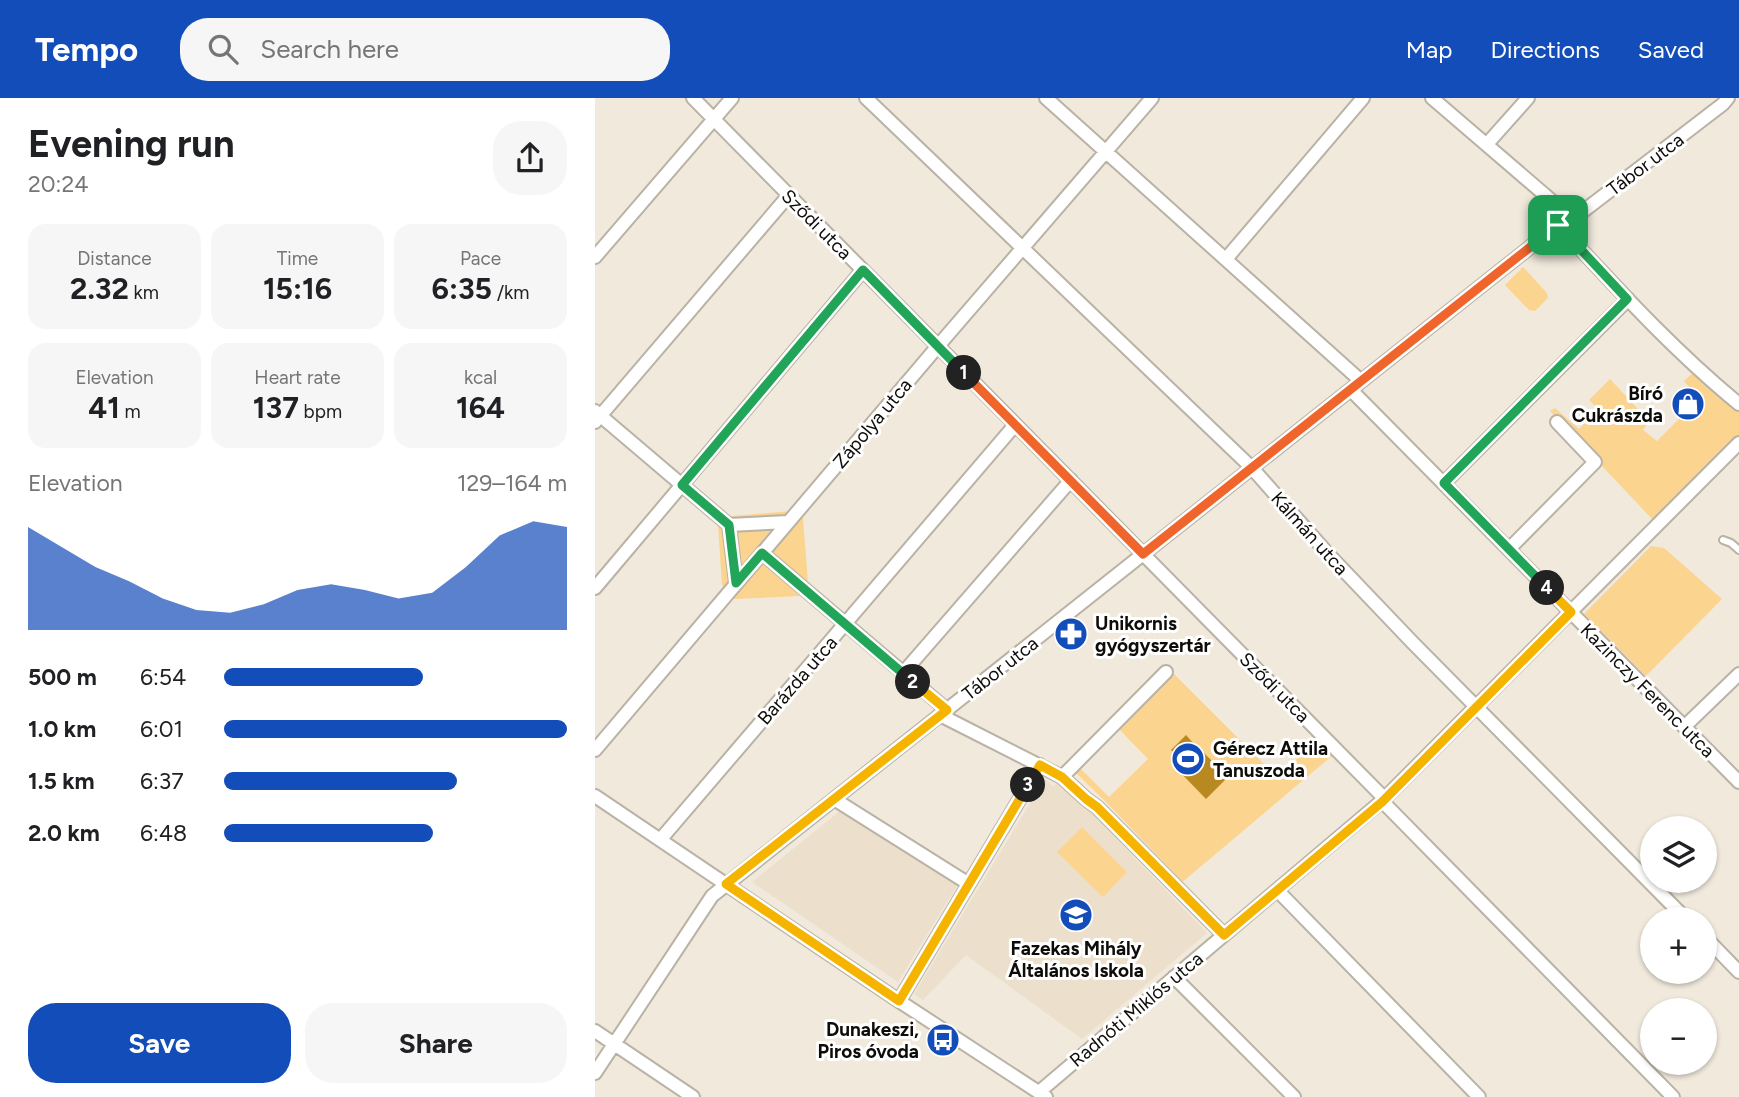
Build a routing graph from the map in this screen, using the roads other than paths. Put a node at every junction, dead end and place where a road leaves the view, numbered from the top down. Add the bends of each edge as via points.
1 (693, 98) edge
2 (732, 98) edge
3 (866, 98) edge
4 (1046, 98) edge
5 (1152, 98) edge
6 (1363, 98) edge
7 (1431, 98) edge
8 (1528, 98) edge
9 (1728, 98) edge
10 (714, 119) junction
11 (1487, 144) junction
12 (1106, 152) junction
13 (789, 195) junction
14 (1573, 219) junction
15 (1558, 225) junction
16 (1022, 248) junction
17 (595, 257) edge
18 (1226, 260) junction
19 (863, 270) junction
20 (1627, 299) junction
21 (938, 346) junction
22 (1356, 385) junction
23 (1739, 404) edge
24 (597, 416) edge
25 (1557, 422) dead end
26 (1016, 425) junction
27 (1739, 443) edge
28 (1252, 468) junction
29 (1071, 480) junction
30 (1444, 483) junction
31 (682, 485) junction
32 (788, 522) junction
33 (729, 525) junction
34 (1723, 540) dead end
35 (1509, 549) junction
36 (1739, 550) edge
37 (762, 553) junction
38 (1143, 554) junction
39 (736, 583) junction
40 (595, 587) edge
41 (1571, 612) junction
42 (845, 624) junction
43 (1166, 672) dead end
44 (903, 673) junction
45 (1739, 674) edge
46 (1476, 707) junction
47 (943, 713) junction
48 (1684, 727) junction
49 (595, 750) edge
50 (1040, 765) junction
51 (1062, 777) junction
52 (1739, 782) edge
53 (595, 796) edge
54 (834, 799) junction
55 (1384, 800) junction
56 (660, 840) junction
57 (726, 884) junction
58 (969, 884) junction
59 (1277, 890) junction
60 (1674, 907) edge
61 (1224, 935) junction
62 (1717, 949) edge
63 (1739, 972) edge
64 (1174, 977) junction
65 (899, 1001) junction
66 (595, 1031) edge
67 (615, 1044) junction
68 (595, 1073) edge
69 (1042, 1094) edge
70 (693, 1097) edge
71 (1294, 1097) edge
72 (1479, 1097) edge
73 (1673, 1097) edge

1 - 10 street, Sződi utca
2 - 10 street
3 - 16 street, Kálmán utca
4 - 12 street, Kazinczy Ferenc utca
5 - 12 street, Zápolya utca
6 - 18 street
7 - 11 street
8 - 11 street
9 - 14 street, Tábor utca
10 - 13 street, Sződi utca
10 - 17 street
11 - 14 street
12 - 16 street, Zápolya utca
12 - 18 street, Kazinczy Ferenc utca
13 - 19 street, Sződi utca
13 - 24 street
14 - 15 street, Tábor utca
15 - 20 street
15 - 22 street, Tábor utca
16 - 21 street, Zápolya utca
16 - 28 street, Kálmán utca
18 - 22 street, Kazinczy Ferenc utca
19 - 21 street, Sződi utca
19 - 31 street
20 - 23 street
20 - 30 street
21 - 26 street, Sződi utca
21 - 32 street, Zápolya utca
22 - 28 street, Tábor utca
22 - 30 street, Kazinczy Ferenc utca
24 - 31 street
25 - 35 street via 1595,462
26 - 29 street, Sződi utca
26 - 42 street, Barázda utca
27 - 41 street, Radnóti Miklós utca
28 - 38 street, Tábor utca
28 - 46 street, Kálmán utca
29 - 38 street, Sződi utca
29 - 44 street
30 - 35 street, Kazinczy Ferenc utca
31 - 33 street
31 - 40 street
32 - 33 street
32 - 37 street, Zápolya utca
33 - 39 street
34 - 36 lane
35 - 41 street, Kazinczy Ferenc utca
37 - 39 street, Zápolya utca
37 - 42 street
38 - 47 street, Tábor utca
38 - 55 street, Sződi utca
39 - 49 street, Zápolya utca
41 - 46 street, Radnóti Miklós utca
41 - 48 street, Kazinczy Ferenc utca
42 - 44 street
42 - 56 street, Barázda utca
43 - 51 street
44 - 47 street
45 - 48 street
46 - 55 street, Radnóti Miklós utca
46 - 60 street, Kálmán utca
47 - 50 street
47 - 54 street, Tábor utca
48 - 52 street, Kazinczy Ferenc utca
50 - 51 street
50 - 58 street
51 - 61 street
53 - 56 street
54 - 57 street, Tábor utca
54 - 58 street
55 - 59 street, Radnóti Miklós utca
55 - 73 street, Sződi utca
56 - 57 street
57 - 65 street
57 - 67 street, Tábor utca via 712,896
58 - 65 street
59 - 61 street, Radnóti Miklós utca
59 - 72 street
61 - 64 street, Radnóti Miklós utca
62 - 63 street
64 - 69 street, Radnóti Miklós utca
64 - 71 street
65 - 69 street
66 - 67 street
67 - 68 street, Tábor utca
67 - 70 street

